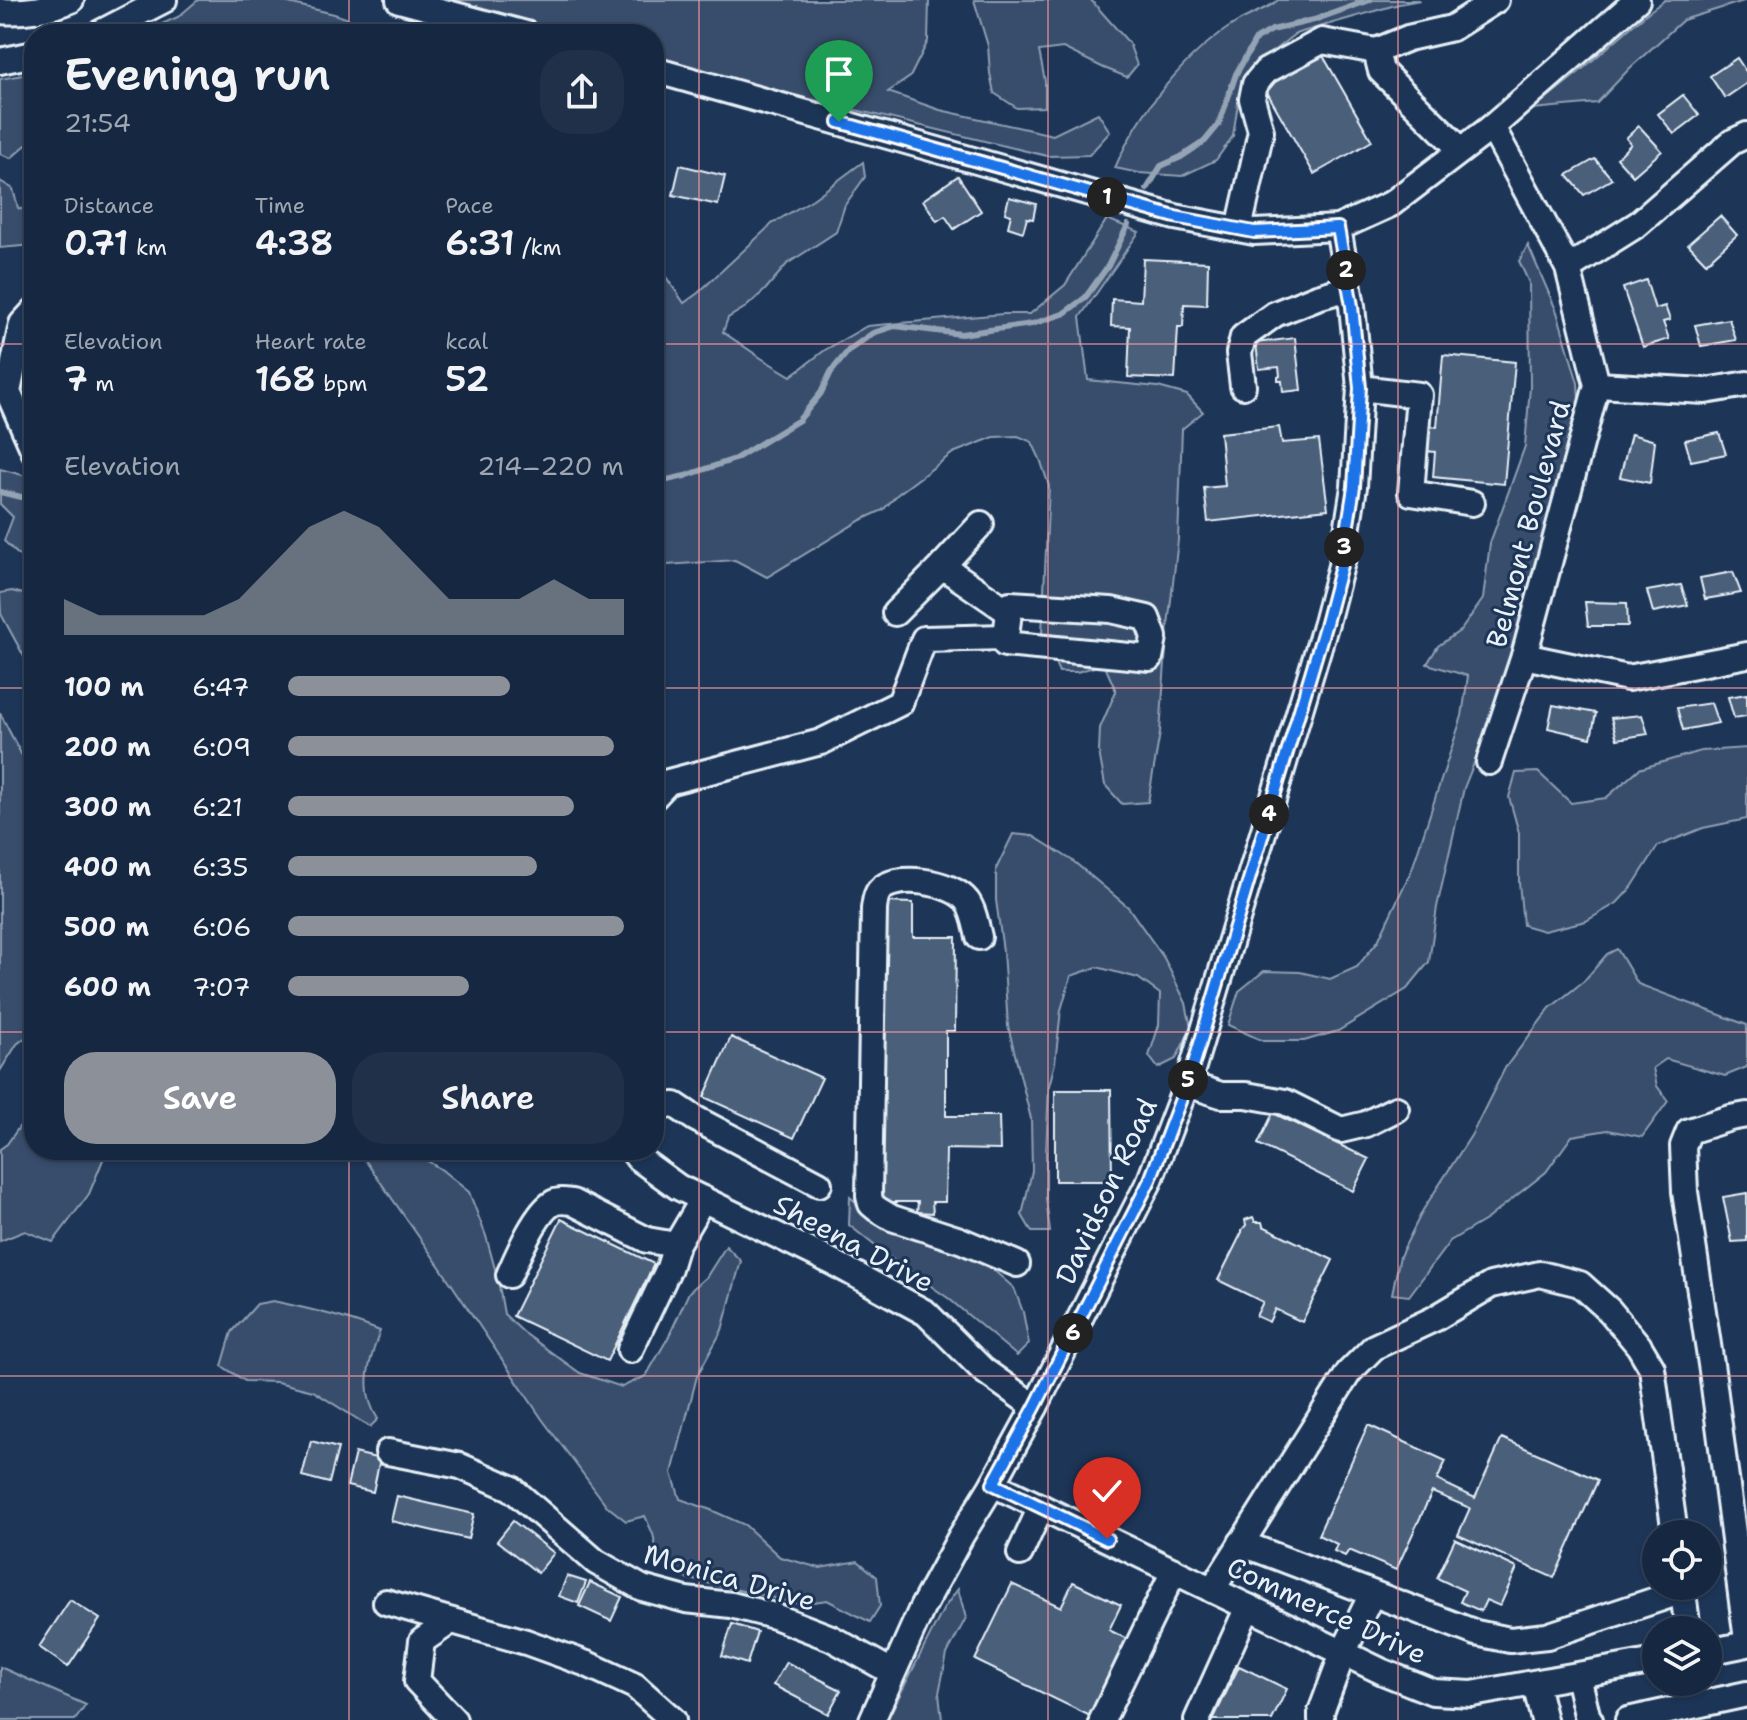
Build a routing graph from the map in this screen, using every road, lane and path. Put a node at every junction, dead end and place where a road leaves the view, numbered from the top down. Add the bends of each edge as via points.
1 (71, 0) edge
2 (164, 0) edge
3 (399, 0) edge
4 (1496, 0) edge
5 (1637, 0) edge
6 (0, 11) edge
7 (117, 24) edge
8 (489, 24) edge
9 (1376, 51) junction
10 (24, 56) edge
11 (0, 61) edge
12 (664, 73) edge
13 (1492, 127) junction
14 (1747, 135) edge
15 (1461, 150) junction
16 (1338, 228) junction
17 (1239, 229) junction
18 (1568, 268) junction
19 (1349, 288) junction
20 (24, 322) edge
21 (1747, 384) edge
22 (1597, 385) junction
23 (1243, 386) dead end
24 (1360, 388) junction
25 (24, 428) edge
26 (1472, 503) dead end
27 (981, 524) dead end
28 (942, 566) junction
29 (1009, 612) junction
30 (895, 613) dead end
31 (1006, 637) junction
32 (1747, 655) edge
33 (1524, 656) junction
34 (1489, 762) dead end
35 (664, 786) edge
36 (979, 937) dead end
37 (1187, 1084) junction
38 (664, 1106) edge
39 (1396, 1109) dead end
40 (1747, 1115) edge
41 (641, 1160) edge
42 (819, 1184) dead end
43 (703, 1199) junction
44 (676, 1245) junction
45 (1017, 1264) dead end
46 (509, 1275) dead end
47 (630, 1350) dead end
48 (1035, 1407) junction
49 (388, 1452) dead end
50 (993, 1484) junction
51 (1041, 1507) junction
52 (1673, 1520) edge
53 (1241, 1543) junction
54 (1020, 1553) dead end
55 (1742, 1555) edge
56 (1174, 1571) junction
57 (1212, 1590) junction
58 (1372, 1594) junction
59 (1648, 1600) edge
60 (386, 1602) dead end
61 (1248, 1607) junction
62 (451, 1621) junction
63 (1747, 1642) edge
64 (1722, 1648) edge
65 (1343, 1653) junction
66 (1642, 1664) edge
67 (892, 1672) junction
68 (1578, 1676) junction
69 (1535, 1684) junction
70 (1747, 1694) edge
71 (454, 1720) edge
72 (673, 1720) edge
73 (872, 1720) edge
74 (1102, 1720) edge
75 (1197, 1720) edge
76 (1321, 1720) edge
77 (1544, 1720) edge
78 (1590, 1720) edge
79 (1628, 1720) edge

1 - 6 street
2 - 7 street
3 - 8 street
4 - 9 street via 1452,28
5 - 13 street
9 - 15 street via 1381,71
9 - 17 street via 1322,41 1266,71 1255,84 1252,99 1261,131
10 - 11 street
12 - 17 street via 1175,217
13 - 15 street
13 - 18 street, Belmont Boulevard
14 - 18 street via 1732,142 1638,224
15 - 16 street via 1391,204
16 - 17 street
16 - 19 street, Davidson Road
18 - 22 street, Belmont Boulevard
19 - 23 street via 1275,314 1243,337
19 - 24 street, Davidson Road
20 - 25 street via 8,392
21 - 22 street via 1705,391
22 - 33 street, Belmont Boulevard
24 - 26 street via 1419,395 1411,493
24 - 37 street, Davidson Road via 1354,487 1342,562
27 - 28 street
28 - 29 street
28 - 30 street
29 - 31 street
29 - 31 street via 1010,604 1111,610 1147,618 1154,637 1150,658 1005,644
31 - 35 street via 924,639 900,703 821,742
32 - 33 street via 1628,678
33 - 34 street, Belmont Boulevard
36 - 45 street via 966,900 945,886 900,881 887,884 876,897 869,1196 871,1204 892,1218
37 - 39 street via 1221,1095 1285,1102 1341,1130
37 - 48 street, Davidson Road via 1150,1180
38 - 42 street via 675,1105
40 - 55 street via 1689,1131 1683,1146 1685,1192
41 - 43 street, Sheena Drive
43 - 44 street
43 - 48 street, Sheena Drive via 926,1313 983,1370
44 - 46 street via 647,1240 561,1200 549,1205
44 - 47 street
48 - 50 street, Davidson Road
49 - 67 street, Monica Drive via 460,1466 511,1488 596,1562 642,1588 774,1616 831,1638
50 - 51 street, Commerce Drive
50 - 67 street, Davidson Road
51 - 54 street
51 - 56 street, Commerce Drive
52 - 53 street via 1652,1368 1610,1311 1580,1284 1540,1274 1491,1285 1374,1347 1349,1372
53 - 57 street
53 - 58 street
55 - 63 street
56 - 57 street, Commerce Drive
56 - 74 street
57 - 61 street, Commerce Drive
58 - 59 street via 1476,1633 1510,1640 1547,1636
58 - 65 street
60 - 62 street
61 - 65 street, Commerce Drive
61 - 75 street
62 - 71 street via 422,1641 417,1681
62 - 72 street via 587,1664 635,1686
63 - 64 street
65 - 69 street, Commerce Drive via 1433,1692 1472,1694
65 - 76 street
66 - 68 street, Commerce Drive
67 - 73 street, Davidson Road
68 - 69 street, Commerce Drive
68 - 78 street
69 - 77 street
70 - 79 street

